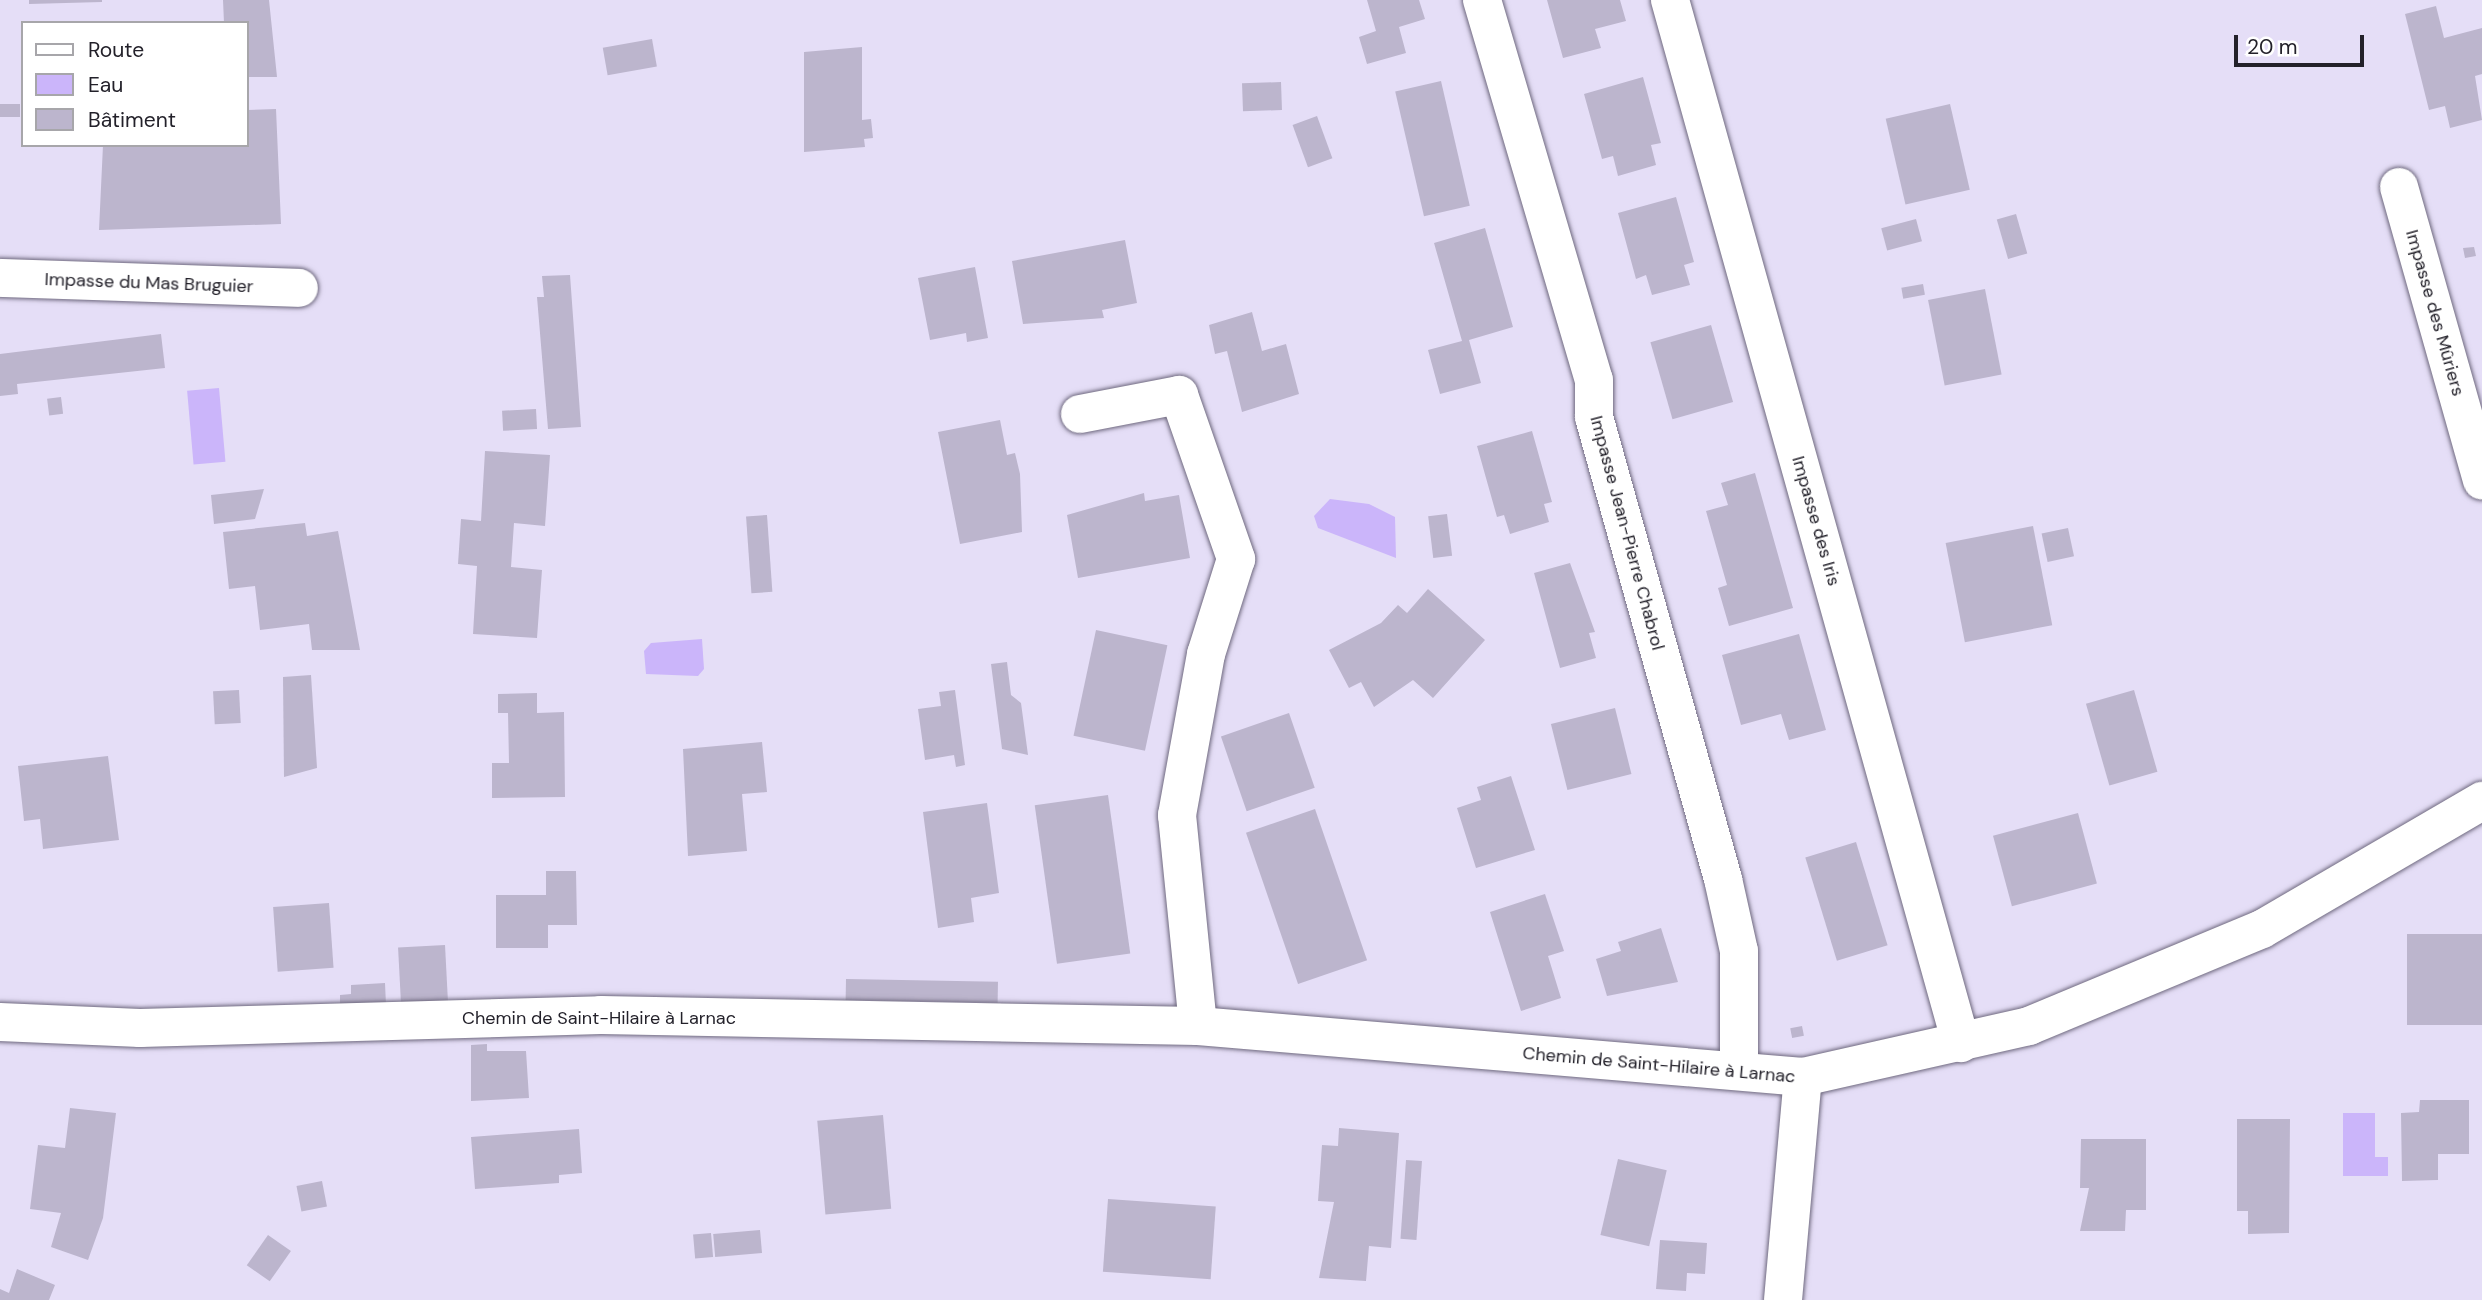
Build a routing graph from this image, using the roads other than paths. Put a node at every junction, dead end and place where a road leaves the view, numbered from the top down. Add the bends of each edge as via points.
1 (1482, 0) edge
2 (1670, 0) edge
3 (2399, 187) dead end
4 (0, 278) edge
5 (299, 288) dead end
6 (1080, 414) dead end
7 (2482, 480) edge
8 (2482, 801) edge
9 (0, 1022) edge
10 (1198, 1026) junction
11 (1961, 1043) junction
12 (1739, 1071) junction
13 (1803, 1077) junction
14 (1783, 1300) edge

1 - 12 street, Impasse Jean-Pierre Chabrol via 1594,380 1594,417 1723,879 1739,951
2 - 11 street, Impasse des Iris
3 - 7 street, Impasse des Mûriers
4 - 5 street, Impasse du Mas Bruguier
6 - 10 street via 1179,395 1236,559 1206,654 1177,815
8 - 11 street, Chemin de Saint-Hilaire à Larnac via 2262,929 2029,1026
9 - 10 street, Chemin de Saint-Hilaire à Larnac via 140,1028 601,1015
10 - 12 street, Chemin de Saint-Hilaire à Larnac
11 - 13 street, Chemin de Saint-Hilaire à Larnac
12 - 13 street, Chemin de Saint-Hilaire à Larnac
13 - 14 street

